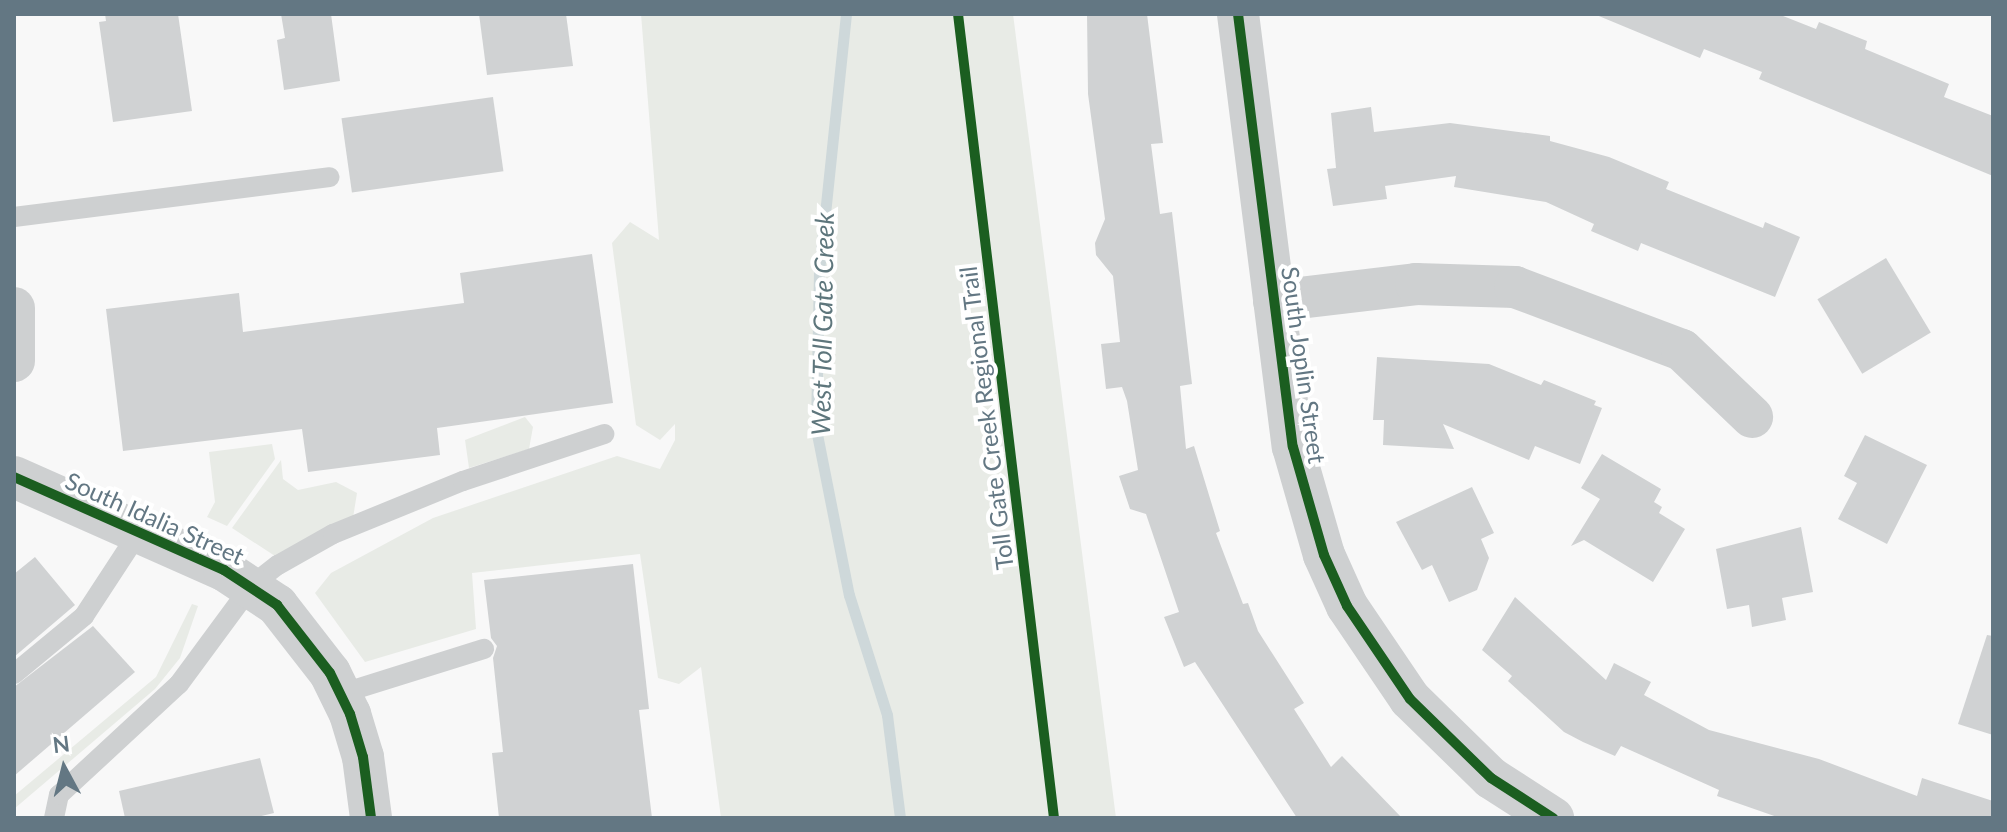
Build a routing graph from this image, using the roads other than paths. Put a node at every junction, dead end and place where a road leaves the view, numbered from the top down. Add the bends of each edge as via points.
1 (1238, 14) edge
2 (329, 177) dead end
3 (14, 217) edge
4 (1274, 301) junction
5 (14, 308) edge
6 (14, 361) edge
7 (1752, 417) dead end
8 (604, 434) dead end
9 (14, 477) edge
10 (139, 532) junction
11 (252, 585) junction
12 (484, 649) dead end
13 (14, 674) edge
14 (340, 694) junction
15 (1536, 814) edge
16 (365, 817) edge
17 (54, 818) edge

1 - 4 street, South Joplin Street
2 - 3 lane
4 - 7 street via 1416,284 1515,287 1682,350
4 - 15 street, South Joplin Street via 1305,501 1347,606 1410,699 1449,741
5 - 6 street
8 - 11 lane via 463,481 333,534
9 - 10 street, South Idalia Street
10 - 11 street, South Idalia Street
10 - 13 lane via 84,616
11 - 14 street, South Idalia Street via 304,637
11 - 17 lane via 179,684 59,795
12 - 14 lane
14 - 16 street, South Idalia Street via 357,733

